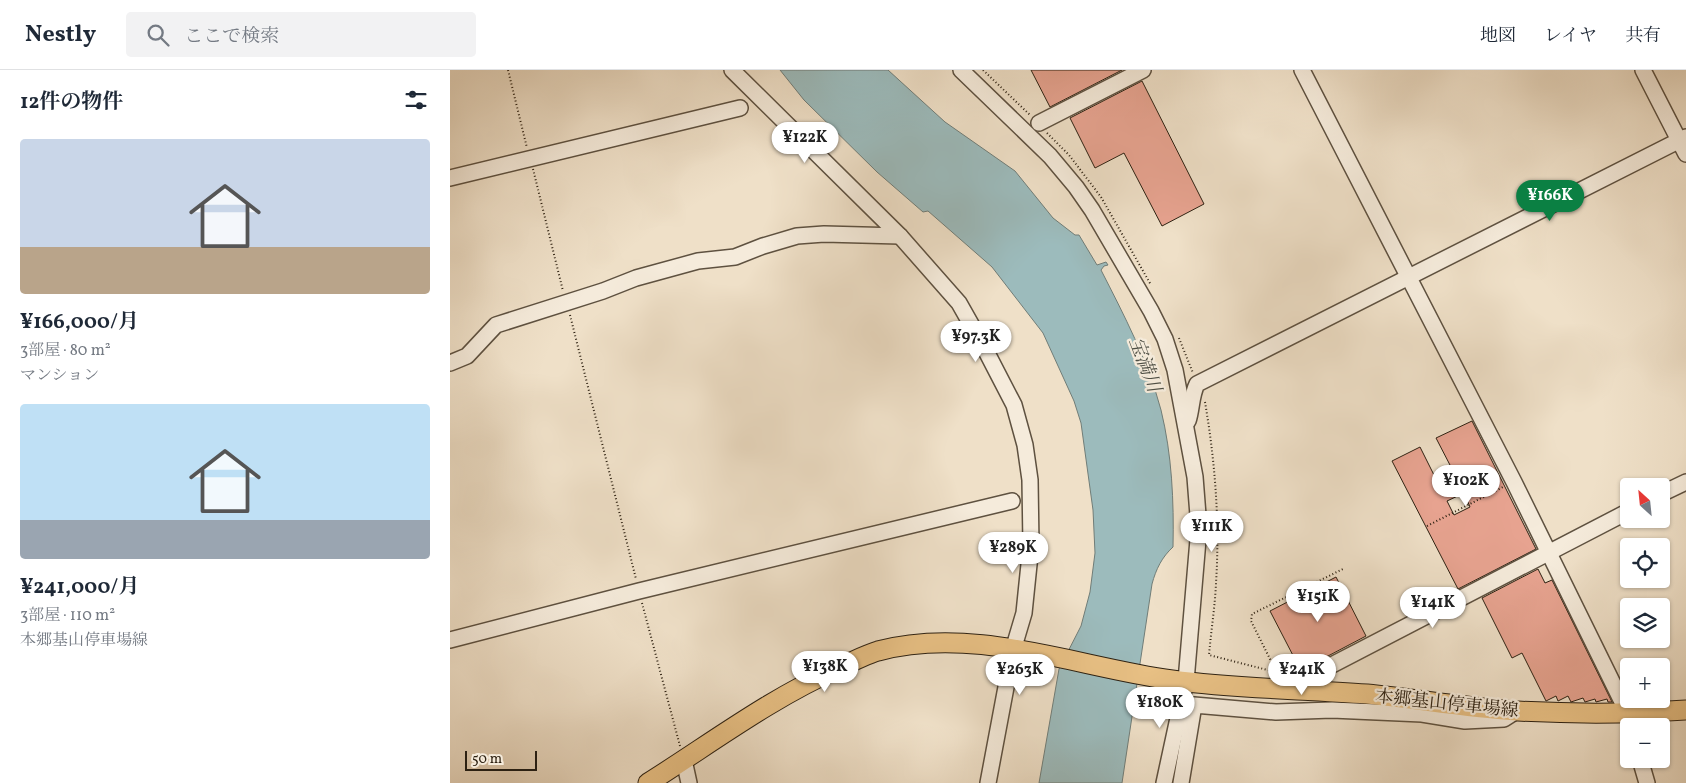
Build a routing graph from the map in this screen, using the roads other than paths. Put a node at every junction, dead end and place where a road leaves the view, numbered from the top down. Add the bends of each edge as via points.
1 (732, 70) edge
2 (961, 70) edge
3 (1143, 70) edge
4 (1302, 70) edge
5 (1644, 70) edge
6 (740, 108) dead end
7 (1038, 123) road end
8 (1684, 144) edge
9 (450, 178) edge
10 (900, 236) junction
11 (1408, 277) junction
12 (450, 363) edge
13 (1186, 427) junction
14 (1686, 482) edge
15 (1670, 490) edge
16 (1012, 501) dead end
17 (1620, 515) edge
18 (1548, 551) junction
19 (450, 640) edge
20 (1016, 650) junction
21 (1179, 680) junction
22 (1303, 686) junction
23 (1686, 710) edge
24 (1516, 711) junction
25 (1629, 718) edge
26 (1641, 718) edge
27 (1620, 719) edge
28 (684, 760) junction
29 (1643, 768) edge
30 (648, 783) edge
31 (690, 783) edge
32 (988, 783) edge
33 (1164, 783) edge
34 (1181, 783) edge
35 (1647, 783) edge

1 - 10 street
2 - 13 street via 1050,156 1092,210 1165,339 1175,370
3 - 7 street
4 - 11 street
5 - 8 street
6 - 9 street
8 - 11 street
10 - 12 street via 797,236 735,257 698,261 636,278 603,292 496,325 468,356
10 - 20 street via 959,303 1014,405 1025,446 1031,502 1031,545 1024,613
11 - 13 street via 1197,384
11 - 18 street
13 - 21 street via 1195,477 1199,528
14 - 15 street
16 - 19 street
17 - 18 street
18 - 22 street
18 - 25 street
20 - 21 main road, 本郷基山停車場線
20 - 28 main road, 本郷基山停車場線 via 953,642 915,643 876,652 815,679
20 - 32 street
21 - 22 main road, 本郷基山停車場線
21 - 33 street
22 - 24 main road, 本郷基山停車場線
23 - 26 main road, 本郷基山停車場線
24 - 27 main road, 本郷基山停車場線
24 - 34 street via 1504,718 1465,721 1422,714 1332,710 1276,712 1194,705
28 - 30 main road, 本郷基山停車場線
28 - 31 street
29 - 35 street

